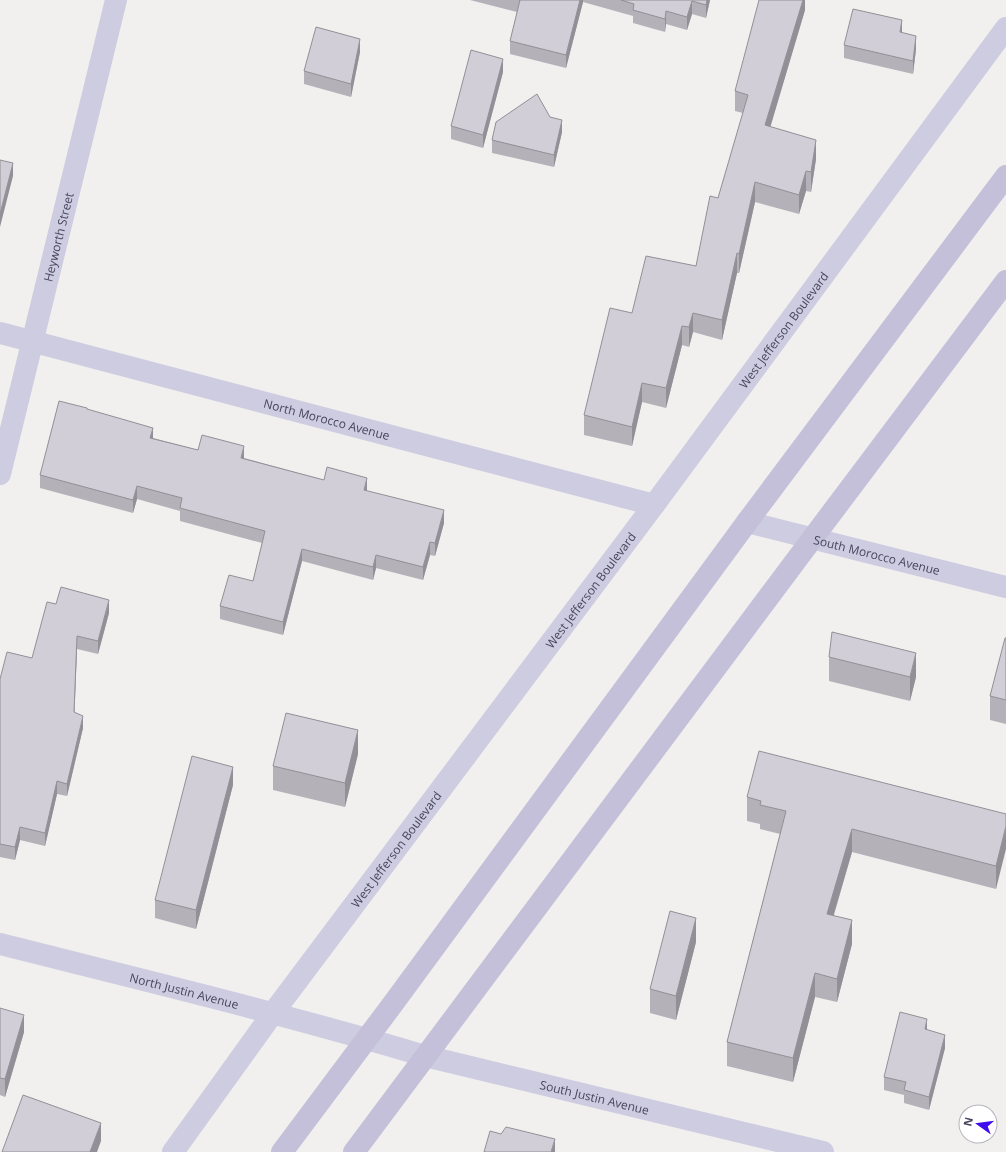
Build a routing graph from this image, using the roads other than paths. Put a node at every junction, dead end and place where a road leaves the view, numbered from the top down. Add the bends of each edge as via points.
1 (116, 0) edge
2 (1006, 28) edge
3 (1006, 176) edge
4 (1006, 281) edge
5 (0, 334) edge
6 (32, 341) junction
7 (0, 474) edge
8 (654, 505) junction
9 (747, 522) junction
10 (812, 539) junction
11 (1006, 587) edge
12 (0, 944) edge
13 (273, 1012) junction
14 (367, 1038) junction
15 (425, 1056) junction
16 (173, 1152) edge
17 (282, 1152) edge
18 (354, 1152) edge
19 (823, 1152) edge

1 - 6 street, Heyworth Street
2 - 8 street, West Jefferson Boulevard
3 - 9 main road
4 - 10 main road
5 - 6 street, North Morocco Avenue
6 - 7 street, Heyworth Street
6 - 8 street, North Morocco Avenue
8 - 13 street, West Jefferson Boulevard
9 - 10 street, South Morocco Avenue
9 - 14 main road
10 - 11 street, South Morocco Avenue
10 - 15 main road
12 - 13 street, North Justin Avenue
13 - 14 street, North Justin Avenue
13 - 16 street, West Jefferson Boulevard
14 - 15 street, South Justin Avenue
14 - 17 main road
15 - 18 main road
15 - 19 street, South Justin Avenue

